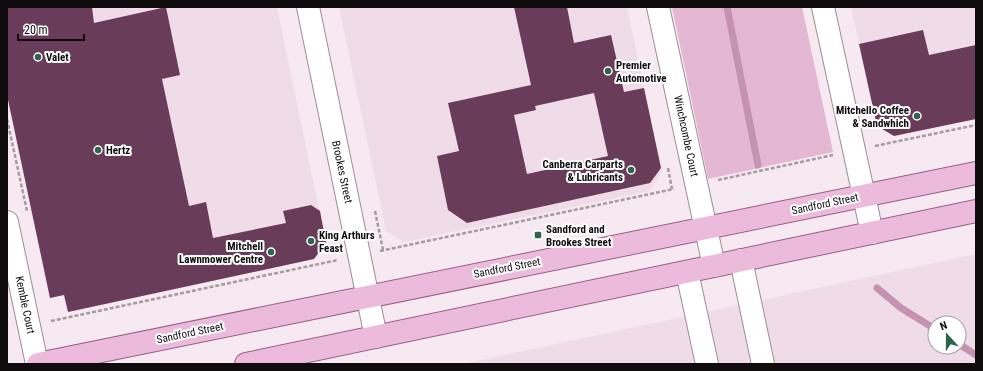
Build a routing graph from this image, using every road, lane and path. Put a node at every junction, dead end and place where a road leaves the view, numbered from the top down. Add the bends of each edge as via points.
1 (308, 7) edge
2 (658, 7) edge
3 (823, 7) edge
4 (976, 125) edge
5 (854, 151) junction
6 (976, 173) edge
7 (697, 184) junction
8 (863, 196) junction
9 (976, 211) edge
10 (7, 222) edge
11 (706, 228) junction
12 (872, 233) junction
13 (360, 255) junction
14 (741, 260) junction
15 (714, 266) junction
16 (687, 272) junction
17 (368, 296) junction
18 (29, 325) junction
19 (376, 337) junction
20 (38, 364) edge
21 (246, 364) edge
22 (707, 364) edge
23 (763, 364) edge

1 - 13 street, Brookes Street
2 - 7 street, Winchcombe Court
3 - 5 street
4 - 5 path
5 - 7 path
5 - 8 street
6 - 8 main road, Sandford Street
7 - 11 street, Winchcombe Court
7 - 13 path
8 - 11 main road, Sandford Street
8 - 12 street
9 - 12 main road
10 - 18 street, Kemble Court
11 - 15 street, Winchcombe Court
11 - 17 main road, Sandford Street
12 - 14 main road
13 - 17 street, Brookes Street
13 - 18 path
14 - 15 main road
14 - 23 street
15 - 16 main road
16 - 19 main road
16 - 22 street
17 - 19 street, Brookes Street
17 - 20 main road, Sandford Street
18 - 20 street, Kemble Court
19 - 21 main road

